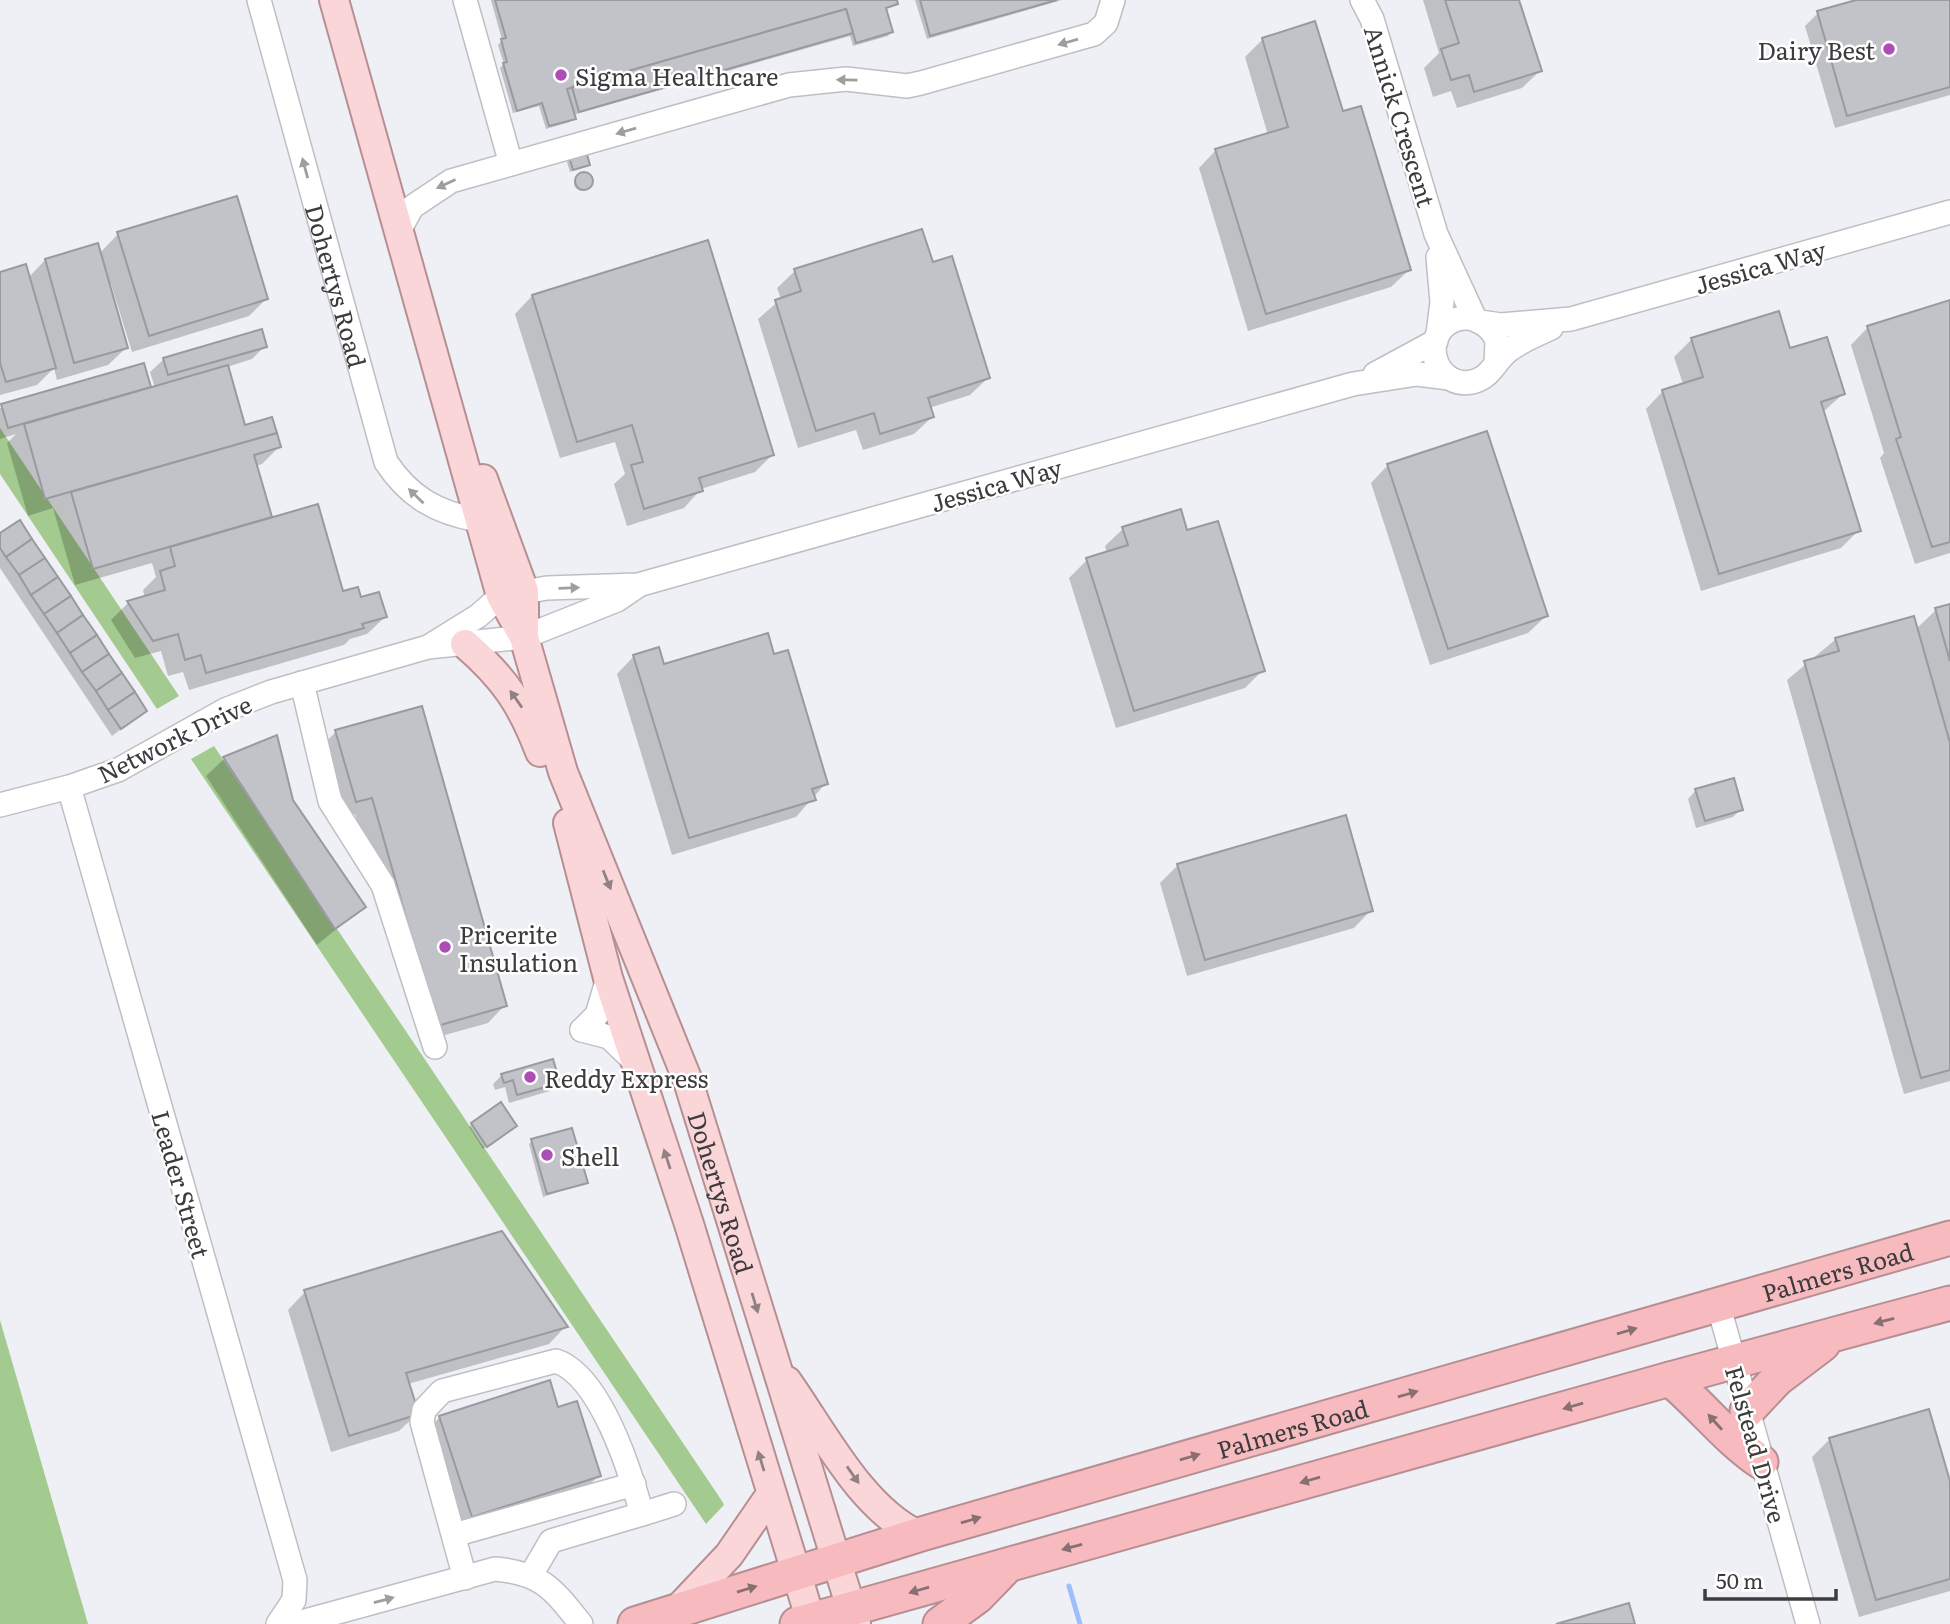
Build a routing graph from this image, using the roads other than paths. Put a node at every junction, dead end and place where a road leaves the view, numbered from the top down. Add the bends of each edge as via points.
1 (259, 0) edge
2 (334, 0) edge
3 (466, 0) edge
4 (1113, 0) edge
5 (1362, 0) edge
6 (511, 164) junction
7 (1950, 212) edge
8 (399, 231) junction
9 (1436, 234) junction
10 (1571, 319) junction
11 (1478, 321) junction
12 (1437, 337) junction
13 (1496, 364) junction
14 (1449, 378) junction
15 (1353, 384) junction
16 (444, 388) junction
17 (478, 520) junction
18 (638, 585) junction
19 (512, 594) junction
20 (524, 637) junction
21 (465, 644) junction
22 (428, 647) junction
23 (302, 683) junction
24 (563, 772) junction
25 (69, 787) junction
26 (0, 805) edge
27 (569, 830) junction
28 (608, 978) junction
29 (435, 1048) dead end
30 (636, 1063) junction
31 (1950, 1238) edge
32 (1950, 1303) edge
33 (1718, 1304) junction
34 (1836, 1334) junction
35 (772, 1359) junction
36 (1733, 1362) junction
37 (1670, 1379) junction
38 (1747, 1411) junction
39 (1761, 1462) junction
40 (634, 1484) junction
41 (771, 1494) junction
42 (674, 1504) dead end
43 (642, 1514) junction
44 (454, 1535) junction
45 (918, 1535) junction
46 (836, 1561) junction
47 (1008, 1565) junction
48 (796, 1573) junction
49 (531, 1575) junction
50 (465, 1578) junction
51 (296, 1580) junction
52 (344, 1611) junction
53 (676, 1611) junction
54 (853, 1616) edge
55 (807, 1623) edge
56 (278, 1624) edge
57 (294, 1624) edge
58 (581, 1624) edge
59 (635, 1624) edge
60 (940, 1624) edge
61 (1808, 1624) edge

17 -> 1 street, Dohertys Road via 451,516 425,505 386,462
2 - 8 main road, Dohertys Road
3 - 6 street
4 -> 6 street via 1106,23 1094,34 920,83 906,86 846,79 789,85
5 - 9 street, Annick Crescent via 1372,19
6 -> 8 street via 434,190 412,207
7 - 10 street, Jessica Way
8 - 16 main road, Dohertys Road
9 - 11 street, Annick Crescent
9 - 12 street, Annick Crescent via 1442,292
10 - 11 street, Jessica Way via 1501,325
10 - 13 street, Jessica Way via 1521,341
11 - 12 street via 1454,321
11 - 13 street via 1497,340
12 - 14 street via 1436,362
12 - 15 street, Jessica Way via 1411,357
13 - 14 street via 1475,382
14 - 15 street, Jessica Way via 1417,374
15 - 18 street, Jessica Way
16 - 17 main road, Dohertys Road
16 - 19 main road, Dohertys Road via 481,474
17 - 19 main road, Dohertys Road
19 -> 18 street, Jessica Way
18 - 20 street, Jessica Way via 617,600
19 - 20 main road, Dohertys Road
19 - 22 street, Network Drive
20 - 21 street, Network Drive
20 - 24 main road, Dohertys Road
21 - 22 street, Network Drive
27 -> 21 main road via 525,712 497,671
22 - 23 street, Network Drive
23 - 25 street, Network Drive via 225,710 118,770
23 - 29 street via 330,801 383,885
24 - 27 main road, Dohertys Road
24 -> 35 main road, Dohertys Road via 688,1081
25 - 26 street, Network Drive
25 - 51 street, Leader Street
27 - 28 main road, Dohertys Road
28 - 30 main road, Dohertys Road
28 - 30 street via 597,1015 582,1030 609,1037
41 -> 30 main road, Dohertys Road
31 - 33 highway, Palmers Road
32 -> 34 highway
33 - 36 street, Felstead Drive
45 -> 33 highway, Palmers Road
34 - 36 highway
34 - 38 highway via 1777,1379
35 -> 45 main road via 872,1502 899,1526
35 - 46 main road, Dohertys Road
36 - 37 highway
36 - 38 street, Felstead Drive
39 -> 37 highway via 1735,1444
37 -> 47 highway
38 - 39 street, Felstead Drive
39 - 61 street, Felstead Drive
40 - 43 street
40 - 44 street
40 - 44 street via 616,1434 569,1366 556,1361 442,1391 424,1410 422,1422
41 - 48 main road, Dohertys Road
41 - 53 main road via 729,1555
42 - 43 street
43 - 49 street via 551,1541
44 - 50 street
45 - 46 highway, Palmers Road
46 - 48 highway, Palmers Road
46 - 54 main road, Dohertys Road
47 -> 54 highway
47 - 60 highway via 978,1596
53 -> 48 highway, Palmers Road
48 - 55 main road, Dohertys Road
49 - 50 street via 495,1569
49 - 58 street via 542,1580
52 -> 50 street
51 - 52 street via 314,1600
51 - 56 street via 294,1600
52 - 57 street
53 - 59 highway, Palmers Road
54 - 55 highway

